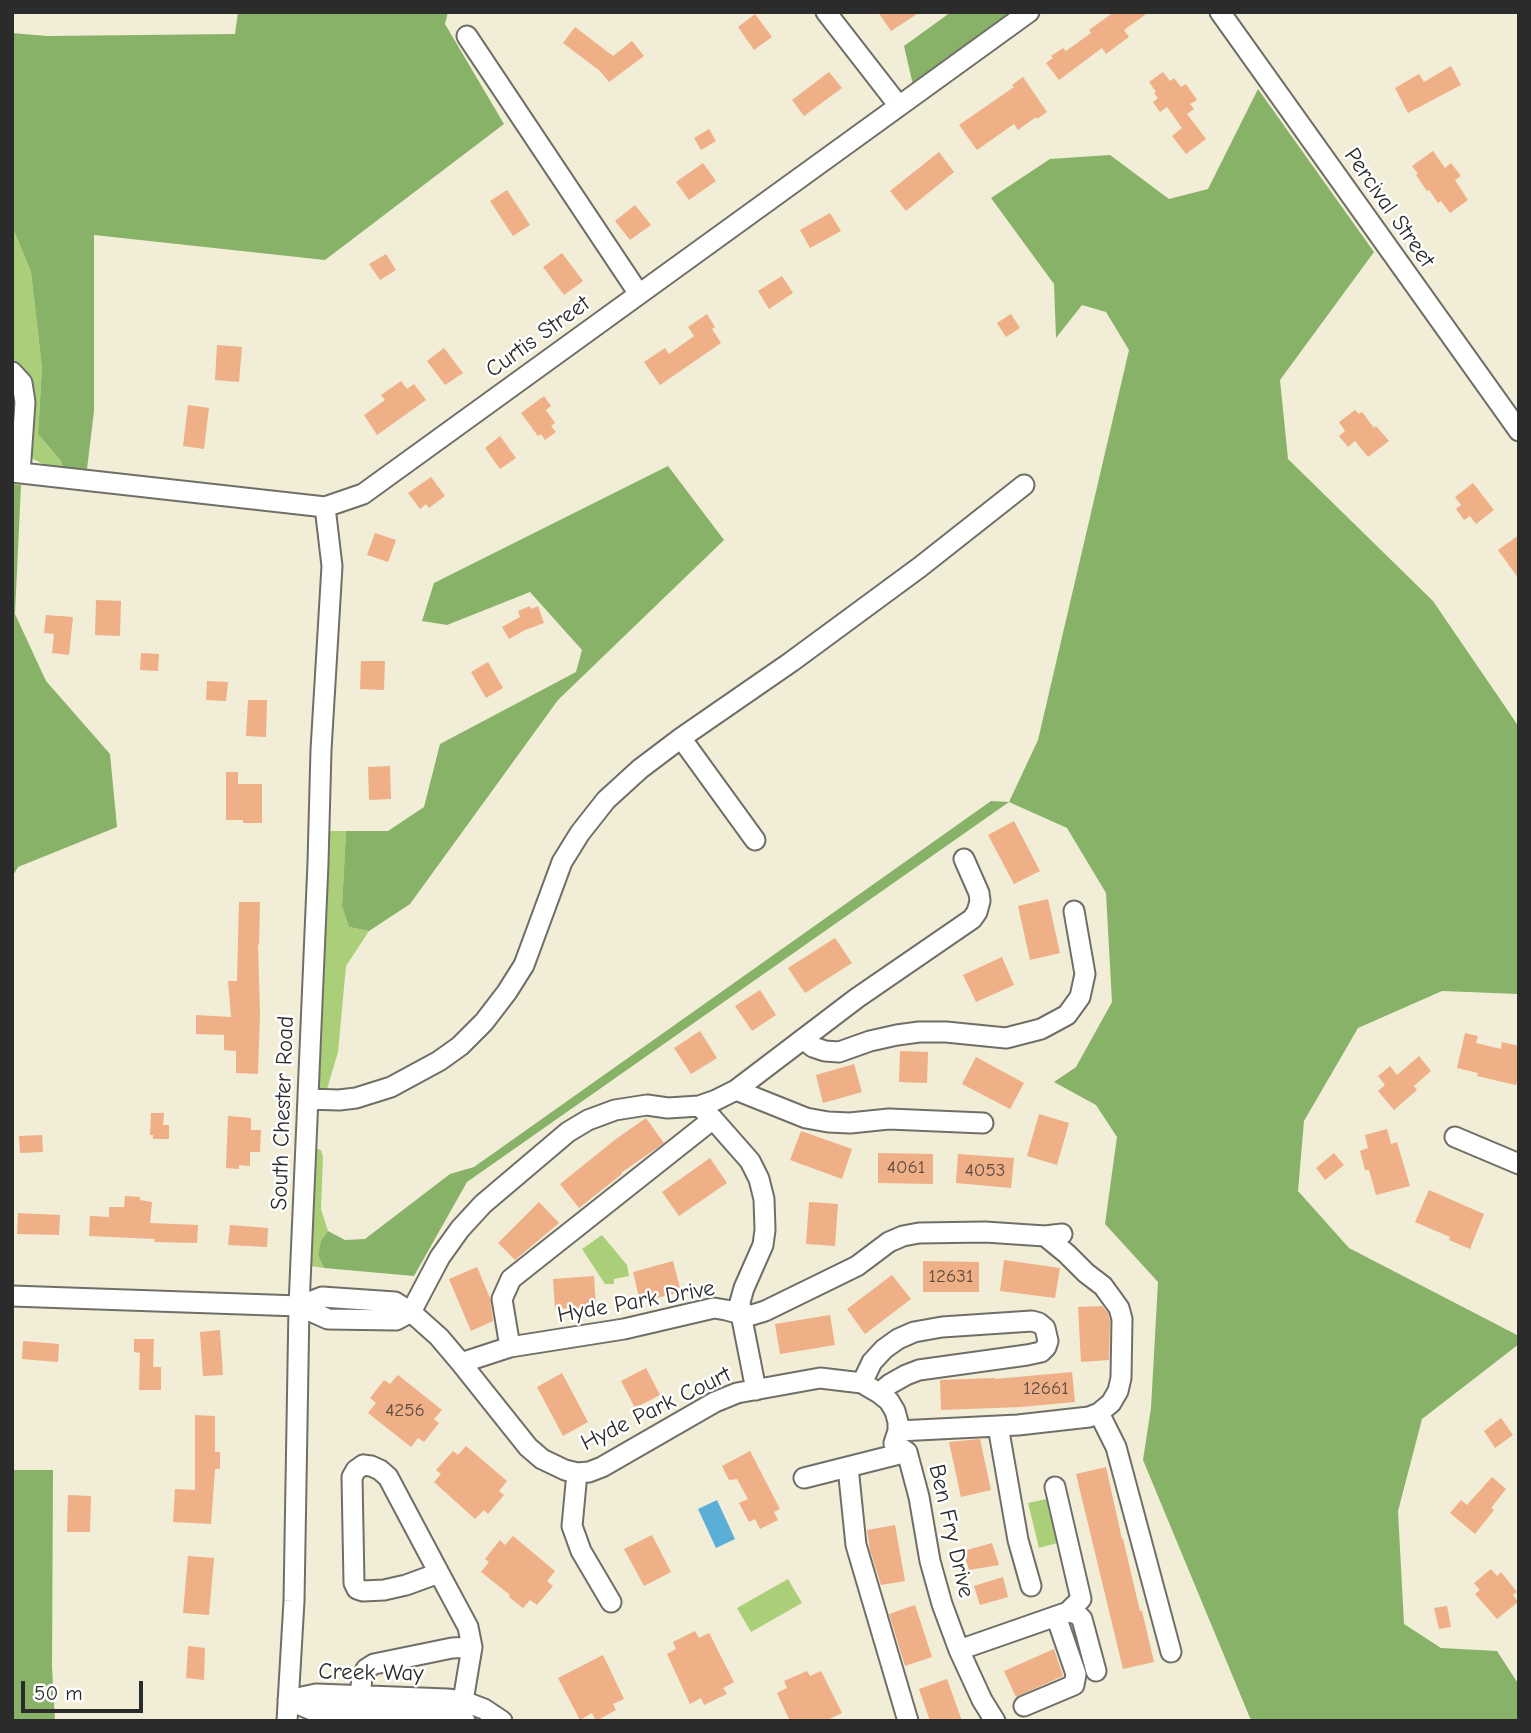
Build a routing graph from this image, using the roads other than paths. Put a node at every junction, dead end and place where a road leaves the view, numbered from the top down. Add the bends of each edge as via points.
1 (826, 12) edge
2 (1029, 12) edge
3 (1220, 12) edge
4 (467, 36) dead end
5 (899, 106) junction
6 (639, 295) junction
7 (12, 372) edge
8 (1519, 431) edge
9 (16, 472) edge
10 (1024, 485) dead end
11 (325, 507) junction
12 (681, 738) junction
13 (755, 840) dead end
14 (964, 859) dead end
15 (1073, 911) dead end
16 (803, 1039) junction
17 (736, 1090) junction
18 (308, 1099) junction
19 (706, 1112) junction
20 (983, 1123) dead end
21 (1455, 1137) dead end
22 (1519, 1164) edge
23 (12, 1296) edge
24 (299, 1306) junction
25 (411, 1312) junction
26 (741, 1314) junction
27 (510, 1347) junction
28 (461, 1363) junction
29 (862, 1383) junction
30 (756, 1390) junction
31 (879, 1393) junction
32 (1099, 1413) junction
33 (999, 1426) junction
34 (898, 1431) junction
35 (906, 1452) junction
36 (848, 1467) junction
37 (577, 1473) junction
38 (804, 1478) dead end
39 (1055, 1487) dead end
40 (439, 1573) junction
41 (1031, 1586) dead end
42 (611, 1602) dead end
43 (1062, 1614) junction
44 (472, 1647) junction
45 (959, 1650) junction
46 (1171, 1652) dead end
47 (1096, 1671) dead end
48 (360, 1696) junction
49 (288, 1700) junction
50 (1024, 1706) dead end
51 (462, 1715) edge
52 (286, 1721) edge
53 (502, 1721) edge
54 (908, 1721) edge
55 (995, 1721) edge

1 - 5 street
2 - 5 street, Curtis Street
3 - 8 street, Percival Street
4 - 6 street
5 - 6 street, Curtis Street
6 - 11 street, Curtis Street via 363,494
7 - 9 street via 22,383 25,402
9 - 11 street, Curtis Street
10 - 12 street via 920,567
11 - 18 street, South Chester Road via 332,566
12 - 13 street
12 - 18 street via 606,800 580,833 562,862 524,965 484,1022 460,1046 391,1087 339,1101
14 - 16 street via 979,893 972,919
15 - 16 street via 1085,974 1080,997 1067,1016 1041,1029 1006,1038 908,1033 839,1052 825,1051
16 - 17 street
17 - 19 street via 716,1100
17 - 20 street via 828,1122
18 - 24 street, South Chester Road
19 - 25 street via 648,1105 615,1110 568,1132 460,1229
19 - 26 street, Hyde Park Drive via 750,1161 764,1199 763,1245 744,1289
19 - 27 street via 511,1279 502,1299
21 - 22 street
23 - 24 street
24 - 25 street via 322,1297 395,1301
24 - 49 street, South Chester Road
25 - 28 street
26 - 27 street, Hyde Park Drive via 714,1308 624,1329
26 - 30 street
26 - 32 street via 765,1311 857,1266 903,1236 1054,1235 1119,1308 1121,1378 1111,1403
27 - 28 street, Hyde Park Drive
28 - 37 street, Hyde Park Court via 528,1447 542,1459
29 - 30 street, Ben Fry Drive via 820,1378
29 - 31 street, Ben Fry Drive
29 - 31 street via 884,1349 914,1332 1032,1321 1045,1328 1048,1341 1041,1352 919,1370
30 - 37 street, Hyde Park Court via 715,1402 602,1467
31 - 34 street, Ben Fry Drive via 895,1411
32 - 33 street via 1089,1418
32 - 46 street via 1116,1447
33 - 34 street
33 - 41 street via 1018,1541
34 - 35 street, Ben Fry Drive via 894,1443
35 - 36 street
35 - 45 street, Ben Fry Drive via 930,1560
36 - 38 street
36 - 54 street via 856,1545
37 - 42 street, Hyde Park Court via 572,1525 581,1551
39 - 43 street via 1081,1599
40 - 40 street via 388,1477 371,1466 356,1470 352,1477 357,1589 384,1590
40 - 44 street via 468,1627
43 - 45 street
43 - 47 street via 1077,1614 1082,1619
43 - 50 street via 1076,1674 1074,1685
44 - 48 street via 374,1664 362,1678
44 - 51 street
45 - 55 street, Ben Fry Drive
48 - 49 street, Creek Way via 316,1694
48 - 51 street, Creek Way
49 - 51 street, Creek Way via 314,1711
49 - 52 street, South Chester Road
51 - 53 street, Creek Way via 484,1709

